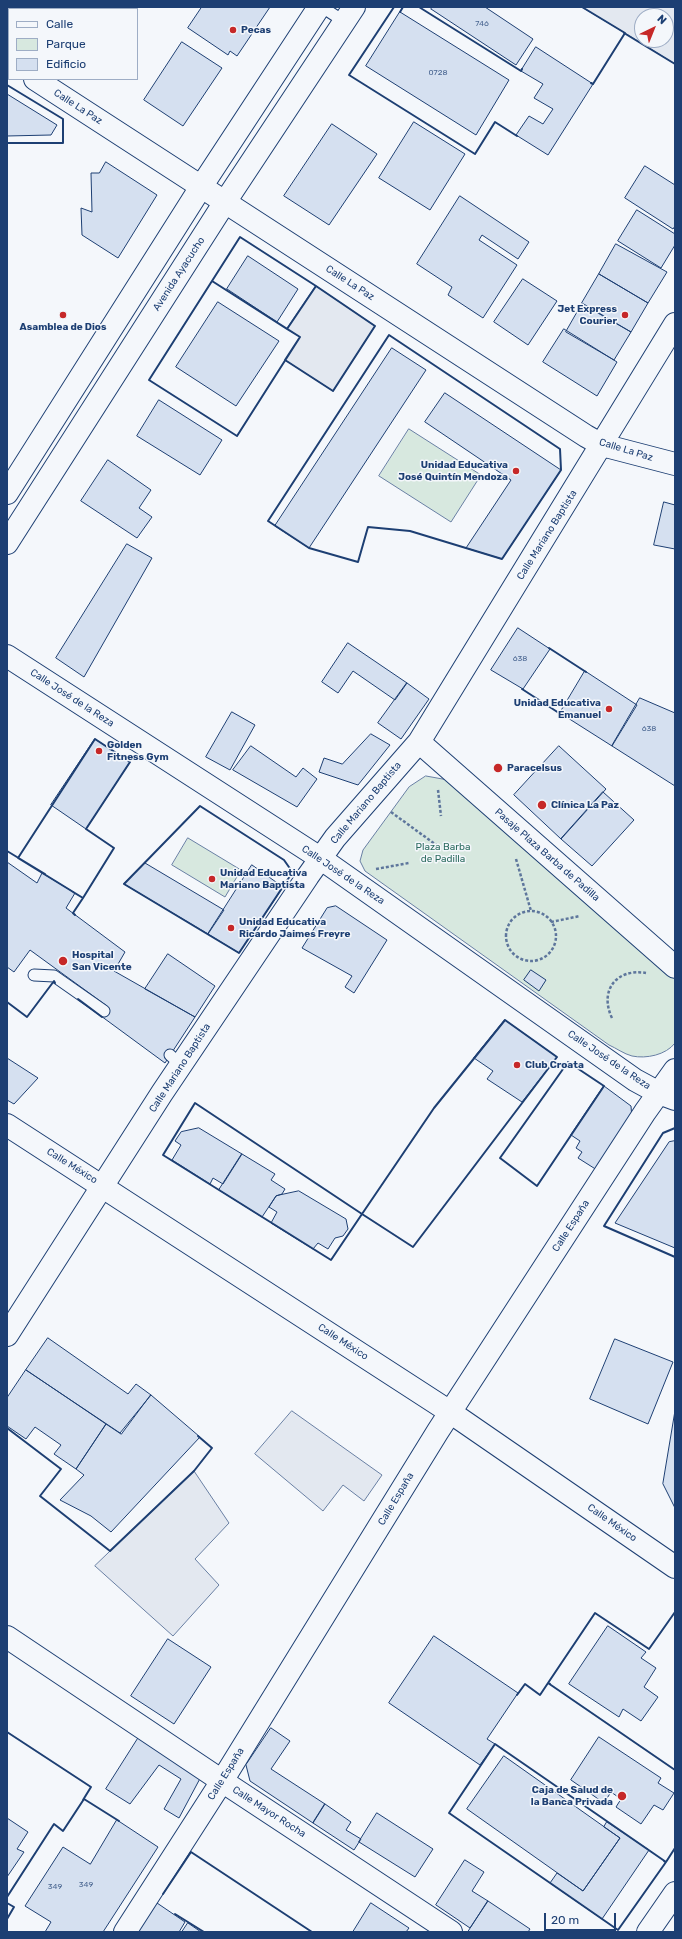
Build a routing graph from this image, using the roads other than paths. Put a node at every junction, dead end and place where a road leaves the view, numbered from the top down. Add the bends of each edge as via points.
1 (320, 7) edge
2 (350, 14) edge
3 (37, 80) edge
4 (202, 187) junction
5 (225, 202) junction
6 (675, 324) edge
7 (77, 383) junction
8 (100, 398) junction
9 (602, 445) junction
10 (675, 464) edge
11 (7, 493) edge
12 (7, 543) edge
13 (7, 656) edge
14 (418, 742) junction
15 (320, 858) junction
16 (675, 967) edge
17 (34, 975) dead end
18 (104, 1011) dead end
19 (675, 1070) edge
20 (667, 1096) edge
21 (7, 1125) edge
22 (103, 1186) junction
23 (7, 1335) edge
24 (450, 1412) junction
25 (675, 1566) edge
26 (7, 1637) edge
27 (222, 1781) junction
28 (675, 1893) edge
29 (125, 1932) edge
30 (451, 1932) edge
31 (648, 1932) edge

1 - 2 lane
1 - 4 street
2 - 5 street, Avenida Ayacucho
3 - 4 street, Calle La Paz
4 - 5 street, Calle La Paz
4 - 7 street
5 - 8 street, Avenida Ayacucho
5 - 9 street, Calle La Paz
6 - 9 street, Calle Mariano Baptista
7 - 8 street
7 - 11 street
8 - 12 street, Avenida Ayacucho
9 - 10 street, Calle La Paz
9 - 14 street, Calle Mariano Baptista
13 - 15 street, Calle José de la Reza
14 - 15 street, Calle Mariano Baptista
14 - 16 street, Pasaje Plaza Barba de Padilla
15 - 20 street, Calle José de la Reza via 636,1080
15 - 22 street, Calle Mariano Baptista via 176,1060
17 - 18 lane via 54,976
19 - 20 street, Calle España
20 - 24 street, Calle España
21 - 22 street, Calle México
22 - 23 street, Calle Mariano Baptista
22 - 24 street, Calle México
24 - 25 street, Calle México
24 - 27 street, Calle España
26 - 27 street, Calle Mayor Rocha
27 - 29 street, Calle España
27 - 30 street, Calle Mayor Rocha
28 - 31 street

